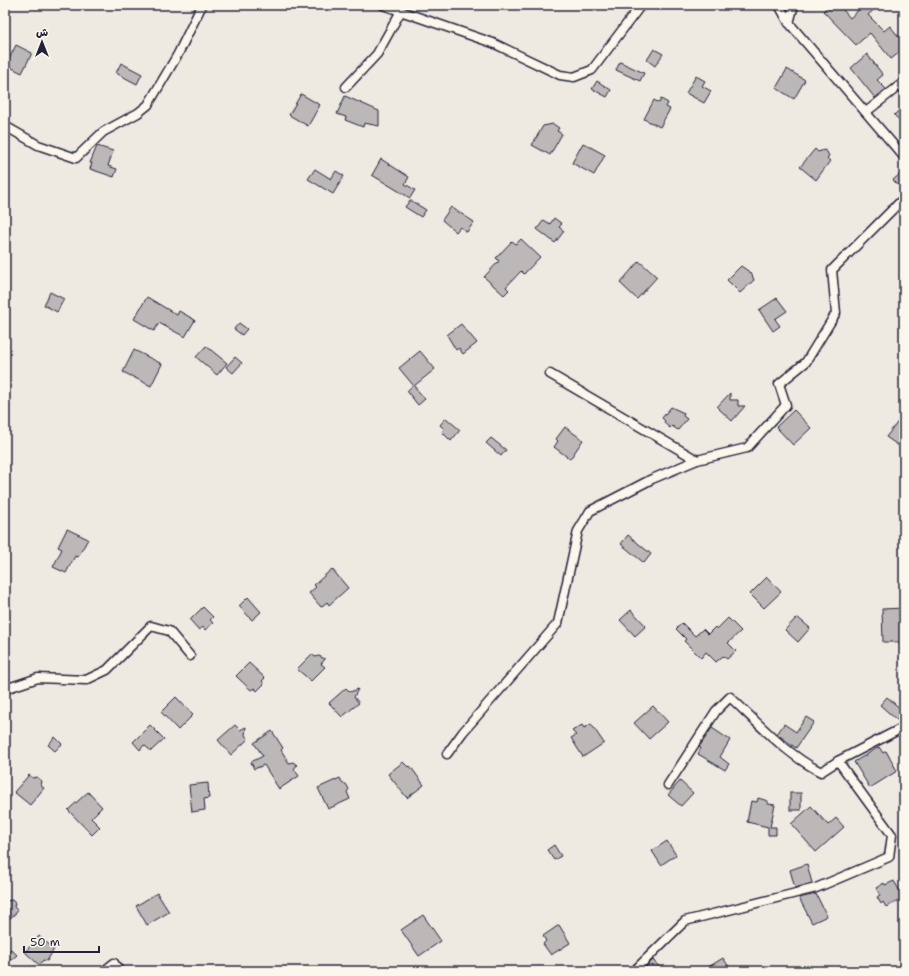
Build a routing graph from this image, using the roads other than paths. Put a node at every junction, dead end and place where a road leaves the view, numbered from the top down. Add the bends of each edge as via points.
1 (202, 5) edge
2 (382, 5) edge
3 (641, 5) edge
4 (779, 5) edge
5 (794, 5) edge
6 (401, 11) junction
7 (789, 23) junction
8 (904, 82) edge
9 (346, 87) dead end
10 (866, 112) junction
11 (5, 126) edge
12 (904, 157) edge
13 (904, 198) edge
14 (550, 374) dead end
15 (697, 460) junction
16 (190, 656) dead end
17 (5, 689) edge
18 (904, 727) edge
19 (447, 754) dead end
20 (838, 761) junction
21 (668, 785) dead end
22 (104, 971) edge
23 (119, 971) edge
24 (634, 971) edge

1 - 11 street via 178,54 148,105 102,132 76,158 38,145
2 - 6 street
3 - 6 street via 592,70 574,77 560,75 493,43
4 - 7 street
5 - 7 street
6 - 9 street via 377,54
7 - 10 street
8 - 10 street
10 - 12 street
13 - 15 street via 832,270 836,314 806,362 780,384 786,405 748,448
14 - 15 street
15 - 19 street via 652,479 590,511 578,531 558,623 463,732
16 - 17 street via 169,631 151,626 107,670 86,680 38,678
18 - 20 street
20 - 21 street via 821,772 805,764 730,697 716,711
20 - 24 street via 892,835 889,857 816,888 685,922
22 - 23 street via 114,963

